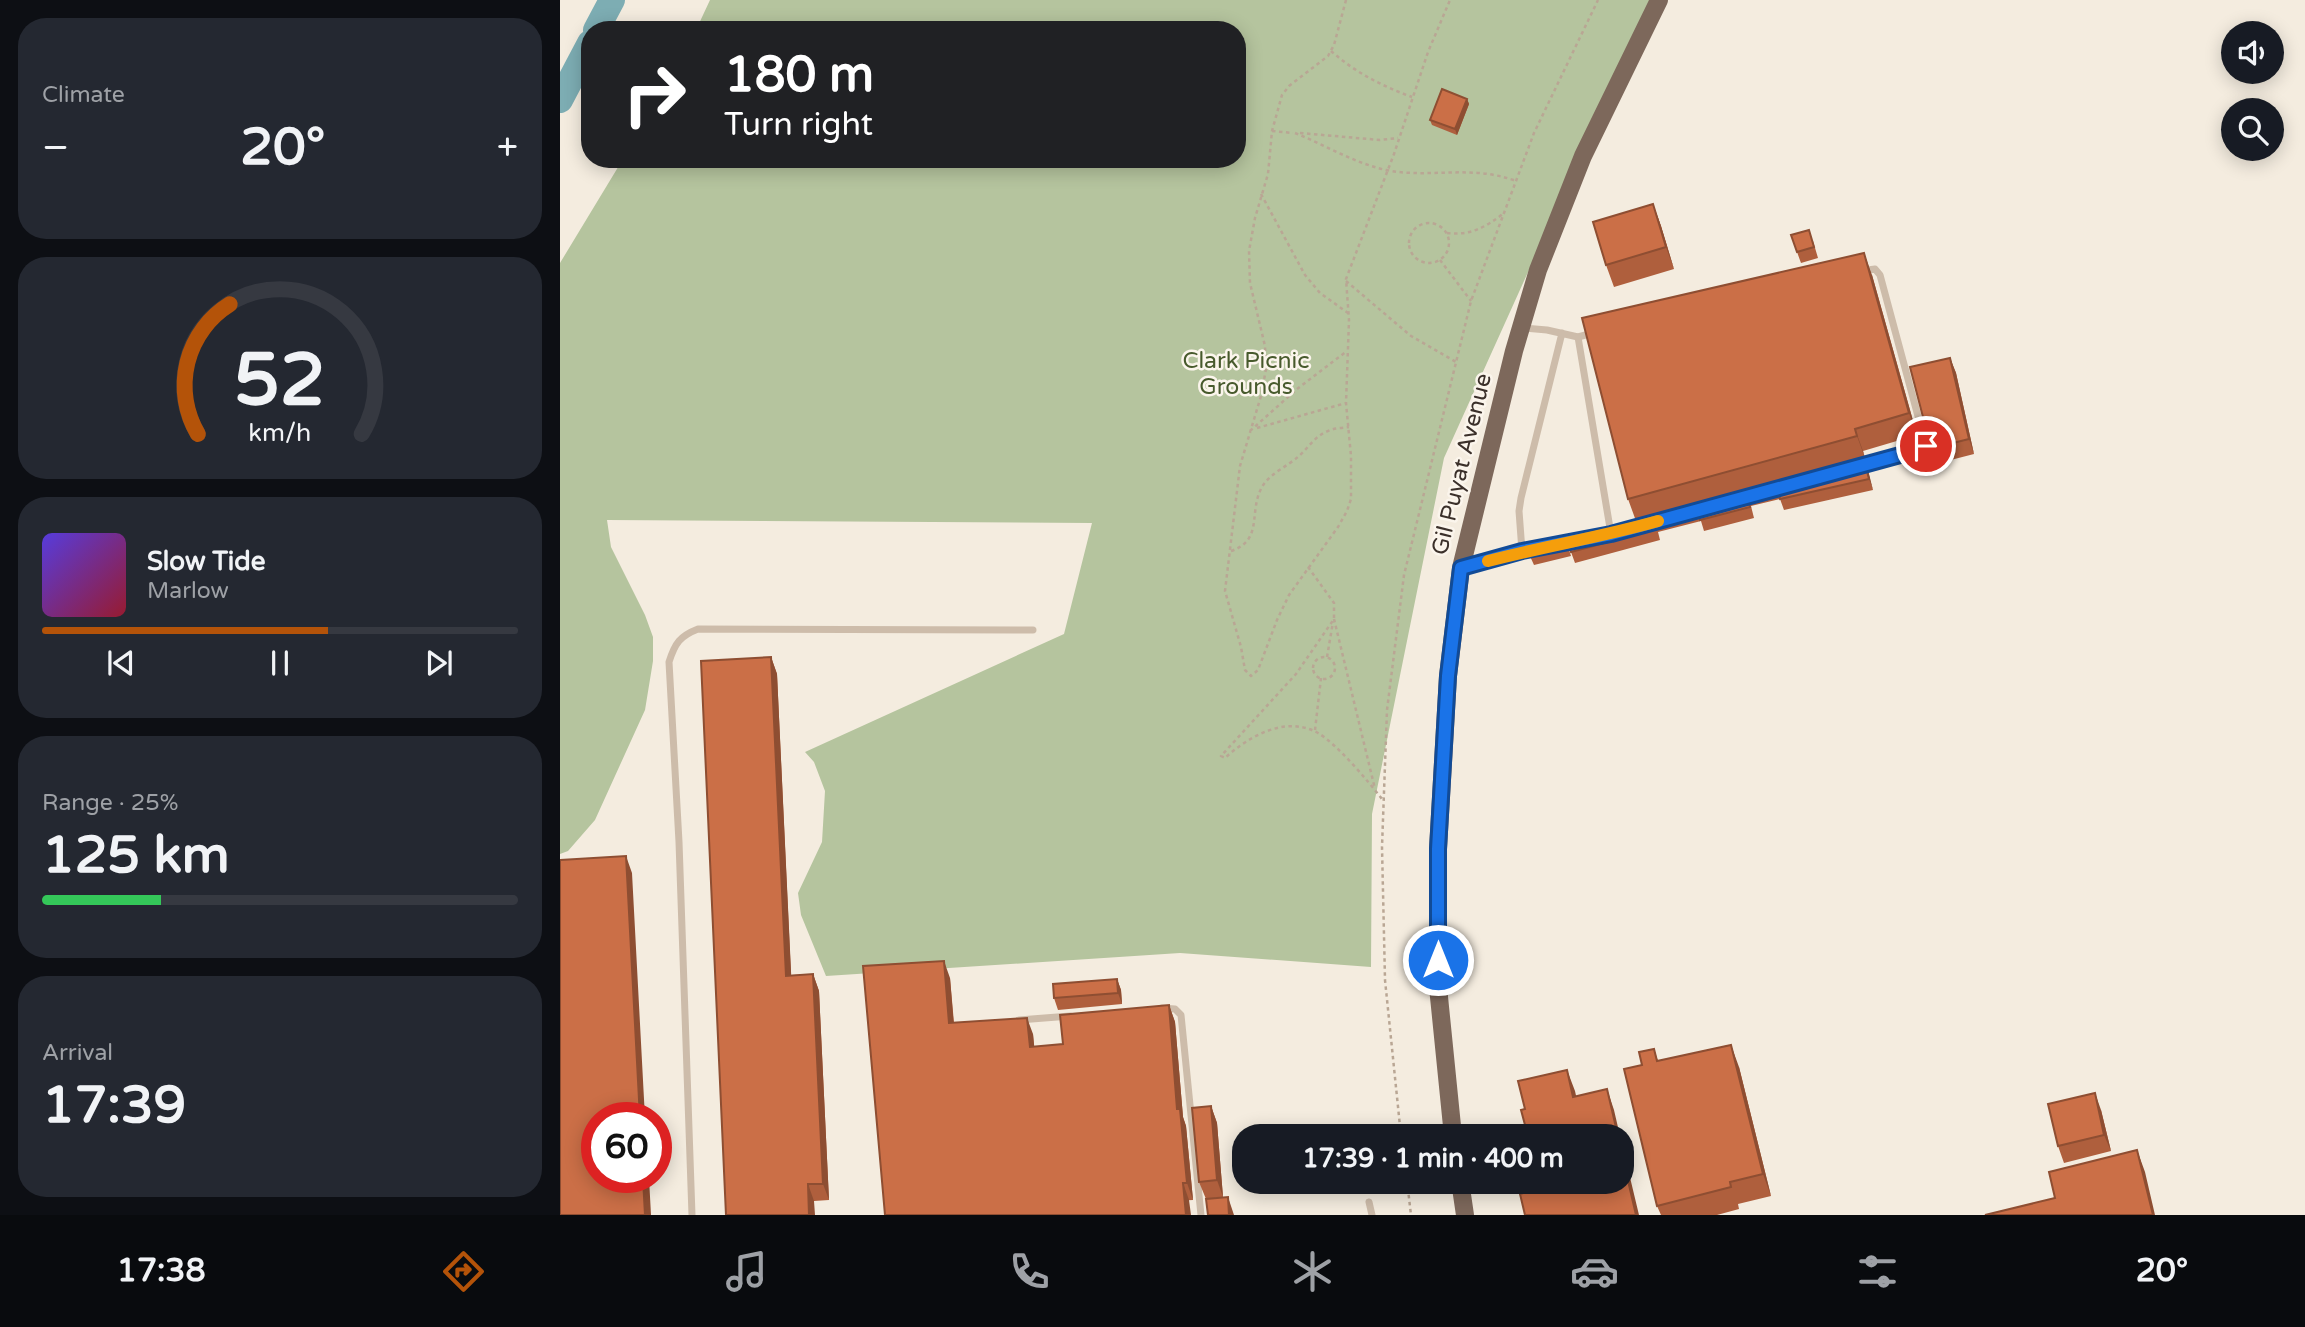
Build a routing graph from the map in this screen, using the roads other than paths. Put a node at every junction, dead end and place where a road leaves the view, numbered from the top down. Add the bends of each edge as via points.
1 (1659, 0) edge
2 (1856, 272) edge
3 (1521, 328) junction
4 (1604, 330) edge
5 (1562, 333) junction
6 (1578, 337) junction
7 (1844, 470) edge
8 (1624, 531) edge
9 (1611, 534) junction
10 (1598, 537) edge
11 (1548, 547) edge
12 (1522, 551) junction
13 (1461, 568) junction
14 (1033, 630) dead end
15 (1154, 1009) edge
16 (1086, 1015) edge
17 (1003, 1022) edge
18 (1452, 1124) edge
19 (1462, 1194) edge
20 (1369, 1202) dead end
21 (692, 1215) edge
22 (1200, 1215) edge
23 (1372, 1215) edge
24 (1465, 1215) edge

1 - 3 main road, Gil Puyat Avenue via 1583,156
2 - 7 lane via 1875,269 1880,275 1926,446
3 - 5 lane
3 - 13 main road, Gil Puyat Avenue
4 - 6 lane
5 - 6 lane
5 - 12 lane via 1518,511
6 - 9 lane
8 - 9 lane
9 - 10 lane
11 - 12 lane
12 - 13 lane
13 - 18 main road, Gil Puyat Avenue via 1448,676 1438,849 1438,987
14 - 21 lane via 698,629 675,644 669,662
15 - 22 lane via 1171,1008 1181,1016
16 - 17 lane
19 - 24 main road
20 - 23 lane

